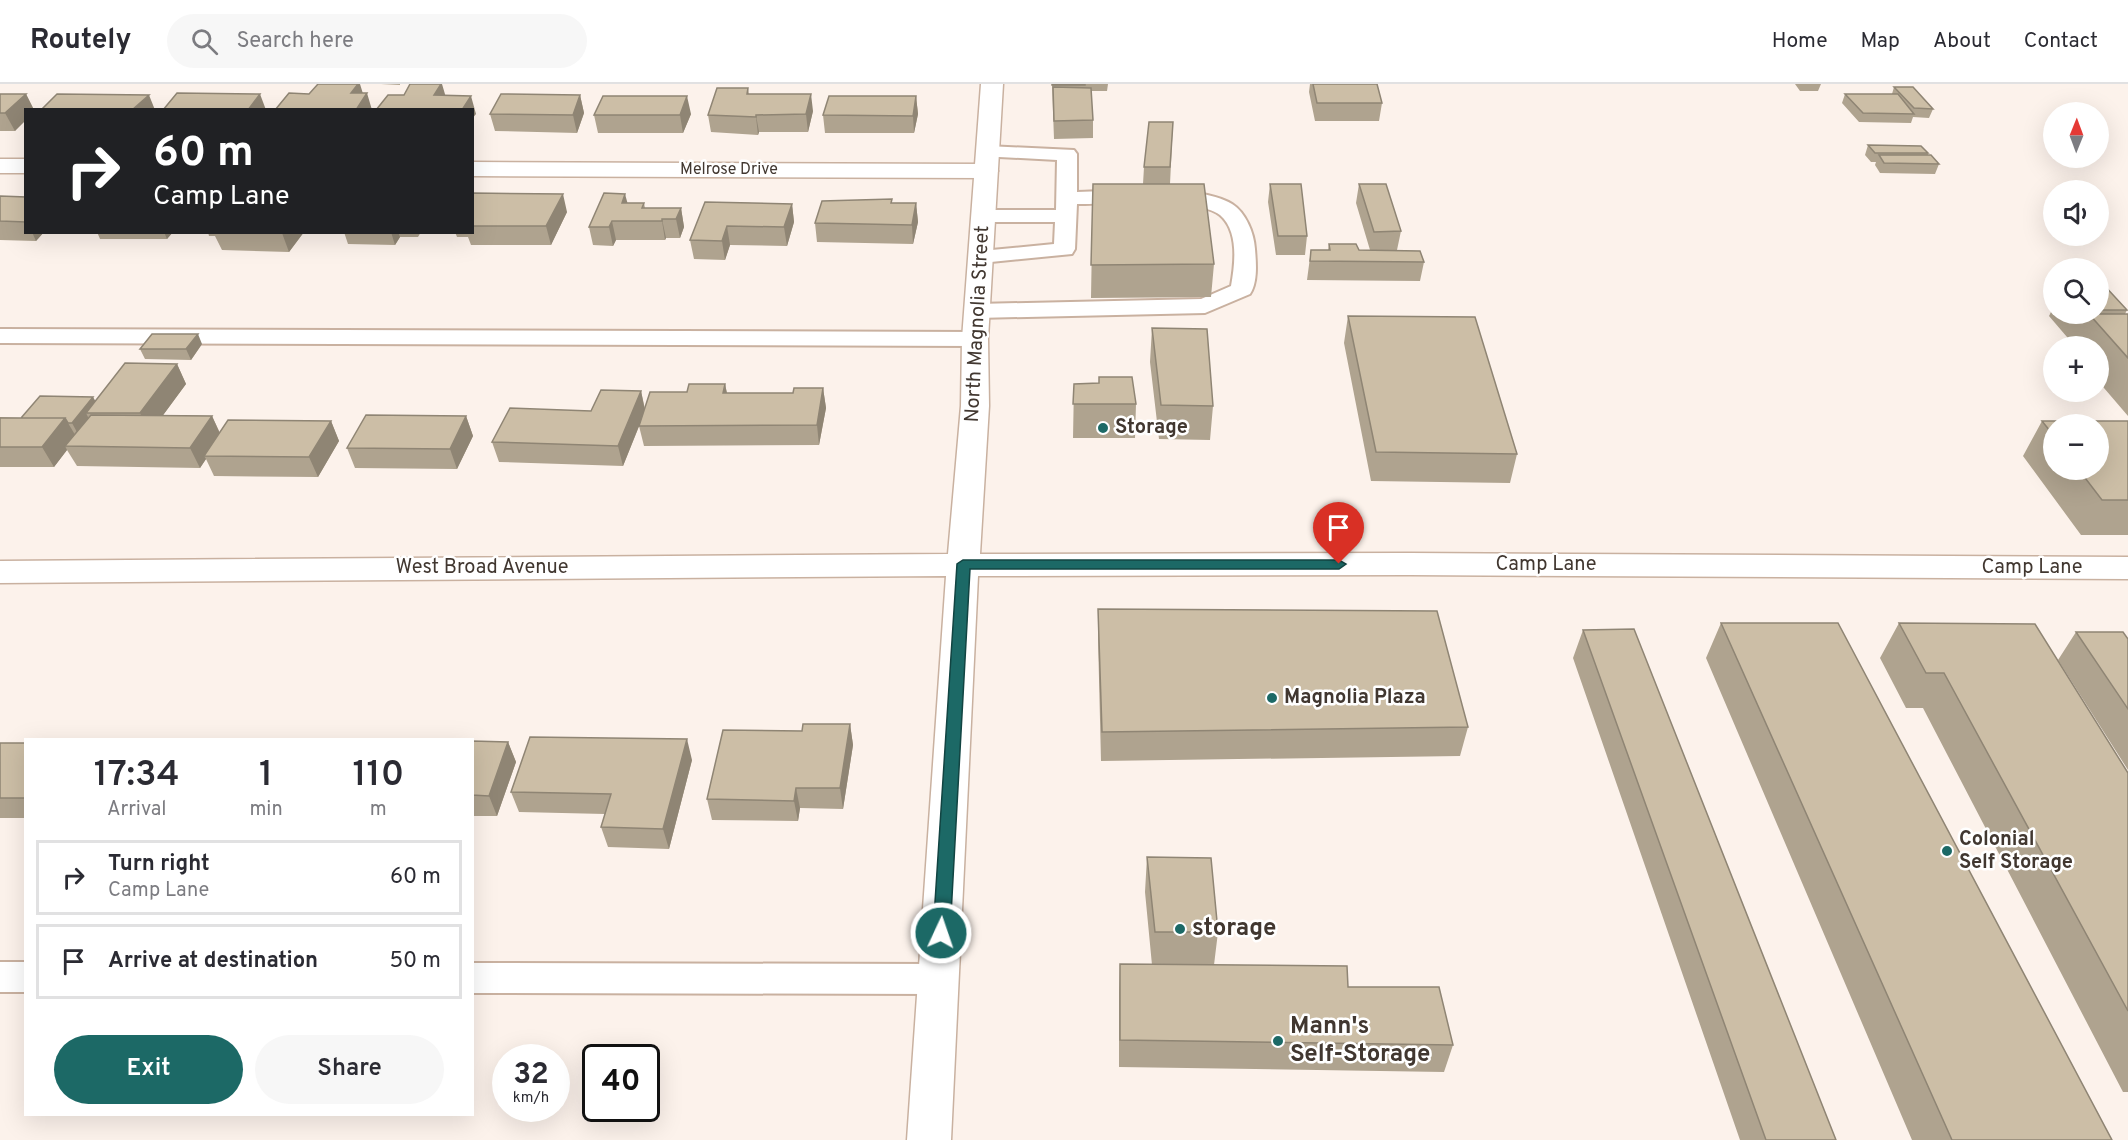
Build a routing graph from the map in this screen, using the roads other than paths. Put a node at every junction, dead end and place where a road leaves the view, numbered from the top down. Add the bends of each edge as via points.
1 (992, 84) edge
2 (987, 162) junction
3 (0, 166) edge
4 (24, 166) edge
5 (474, 169) edge
6 (1067, 207) junction
7 (984, 216) junction
8 (981, 257) junction
9 (977, 311) junction
10 (0, 336) edge
11 (975, 339) junction
12 (963, 564) junction
13 (2128, 568) edge
14 (0, 572) edge
15 (0, 977) edge
16 (24, 977) edge
17 (474, 978) edge
18 (939, 979) junction
19 (929, 1140) edge

1 - 2 street, North Magnolia Street
2 - 5 street, Melrose Drive
2 - 6 lane via 1067,154
2 - 7 street, North Magnolia Street
3 - 4 street
6 - 7 lane
6 - 8 lane via 1064,249
6 - 9 lane via 1166,198 1198,200 1224,208 1238,223 1246,261 1242,289 1205,306
7 - 8 street, North Magnolia Street
8 - 9 street, North Magnolia Street
9 - 11 street, North Magnolia Street
10 - 11 lane
11 - 12 street, North Magnolia Street via 975,406
12 - 13 street, Camp Lane
12 - 14 street, West Broad Avenue
12 - 18 street, North Magnolia Street
15 - 16 lane
17 - 18 lane
18 - 19 street, North Magnolia Street

